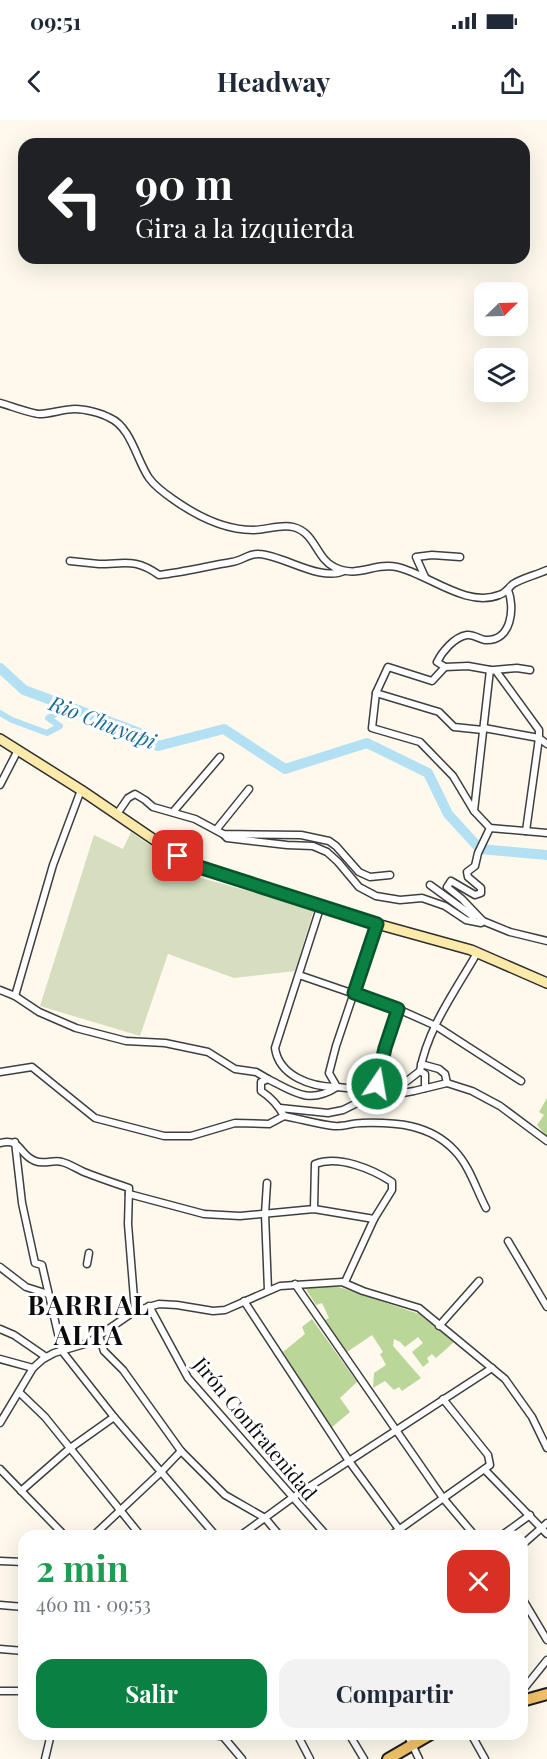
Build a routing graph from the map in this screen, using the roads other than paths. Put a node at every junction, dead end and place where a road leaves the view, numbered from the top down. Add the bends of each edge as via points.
1 (0, 403) edge
2 (460, 557) dead end
3 (70, 561) dead end
4 (547, 570) edge
5 (345, 571) junction
6 (425, 577) junction
7 (508, 590) junction
8 (445, 667) junction
9 (490, 670) junction
10 (530, 670) dead end
11 (376, 693) junction
12 (483, 729) junction
13 (539, 738) junction
14 (0, 740) edge
15 (547, 744) edge
16 (18, 750) junction
17 (220, 757) dead end
18 (0, 786) edge
19 (249, 789) dead end
20 (81, 790) junction
21 (474, 811) junction
22 (172, 812) junction
23 (117, 814) junction
24 (490, 828) junction
25 (216, 830) junction
26 (526, 831) junction
27 (547, 833) edge
28 (224, 834) junction
29 (390, 875) dead end
30 (429, 885) dead end
31 (321, 905) junction
32 (483, 921) junction
33 (377, 924) junction
34 (547, 941) edge
35 (477, 953) junction
36 (299, 975) junction
37 (547, 983) edge
38 (0, 990) edge
39 (354, 993) junction
40 (15, 996) junction
41 (398, 1009) junction
42 (436, 1026) junction
43 (421, 1067) junction
44 (0, 1072) edge
45 (268, 1078) junction
46 (521, 1081) dead end
47 (447, 1083) junction
48 (377, 1084) junction
49 (337, 1087) junction
50 (425, 1088) junction
51 (280, 1108) junction
52 (284, 1116) junction
53 (547, 1141) edge
54 (15, 1142) junction
55 (0, 1143) edge
56 (267, 1183) dead end
57 (129, 1194) junction
58 (486, 1208) dead end
59 (314, 1209) junction
60 (265, 1214) junction
61 (374, 1219) junction
62 (508, 1241) dead end
63 (89, 1253) dead end
64 (87, 1264) dead end
65 (0, 1267) edge
66 (479, 1281) dead end
67 (345, 1282) junction
68 (295, 1284) junction
69 (268, 1290) junction
70 (48, 1294) junction
71 (244, 1301) junction
72 (149, 1306) junction
73 (547, 1306) edge
74 (135, 1311) junction
75 (439, 1326) junction
76 (0, 1329) edge
77 (99, 1336) junction
78 (62, 1351) junction
79 (46, 1357) junction
80 (0, 1359) edge
81 (33, 1368) junction
82 (492, 1368) junction
83 (19, 1392) junction
84 (443, 1399) junction
85 (114, 1417) junction
86 (0, 1423) edge
87 (395, 1430) junction
88 (547, 1448) edge
89 (69, 1449) junction
90 (181, 1451) junction
91 (349, 1461) junction
92 (0, 1469) edge
93 (484, 1470) junction
94 (161, 1472) junction
95 (21, 1491) junction
96 (292, 1498) junction
97 (443, 1498) junction
98 (121, 1510) junction
99 (530, 1515) junction
100 (265, 1518) junction
101 (545, 1528) edge
102 (400, 1529) joint
103 (59, 1530) edge
104 (99, 1530) edge
105 (136, 1530) edge
106 (211, 1530) edge
107 (248, 1530) edge
108 (275, 1530) edge
109 (321, 1530) edge
110 (470, 1530) edge
111 (509, 1530) edge
112 (528, 1541) edge
113 (0, 1561) edge
114 (18, 1562) edge
115 (0, 1605) edge
116 (18, 1606) edge
117 (528, 1608) edge
118 (547, 1640) edge
119 (0, 1649) edge
120 (18, 1650) edge
121 (547, 1660) edge
122 (528, 1690) edge
123 (0, 1691) edge
124 (18, 1691) edge
125 (547, 1694) edge
126 (528, 1697) edge
127 (50, 1740) edge
128 (225, 1740) edge
129 (300, 1740) edge
130 (353, 1740) edge
131 (410, 1740) edge
132 (422, 1740) edge
133 (474, 1740) edge
134 (413, 1746) junction
135 (45, 1759) edge
136 (242, 1759) edge
137 (310, 1759) edge
138 (364, 1759) edge
139 (388, 1759) edge
140 (419, 1759) edge
141 (485, 1759) edge

1 - 5 street via 36,414 76,409 111,418 122,426 148,477 177,502 212,521 239,529 293,527 303,531 322,559
2 - 6 street via 416,557
3 - 5 street via 126,562 147,566 159,575 184,573 258,554 315,571
4 - 7 street
5 - 6 street via 397,567
6 - 7 street via 470,597 497,596
7 - 8 street via 513,610 502,634 493,639 467,635 456,640 436,662
8 - 9 street
8 - 11 street via 432,681 388,667
9 - 10 street
9 - 12 street
9 - 13 street via 500,674 539,730
11 - 12 street via 439,712 454,727
11 - 21 street via 372,728 420,742 453,776
12 - 13 street
12 - 21 street
13 - 15 street
13 - 26 street
14 - 16 main road
16 - 18 street
16 - 20 main road
17 - 22 street
19 - 25 street
20 - 23 main road
20 - 40 street via 53,865
21 - 24 street
22 - 23 street via 153,807 135,794
22 - 25 street
23 - 31 main road via 196,866
24 - 26 street
24 - 32 street via 475,866 468,872 481,893 475,895 451,881 447,887
25 - 28 street
26 - 27 street
28 - 29 street via 310,836 336,846 359,872 370,877
28 - 32 street via 227,838 313,846 327,852 359,887 376,896 422,898 445,906 466,920
30 - 32 street
31 - 33 main road
31 - 36 street
32 - 34 street
33 - 35 main road
33 - 39 street
35 - 37 main road
35 - 42 street
36 - 39 street
36 - 49 street via 275,1048 276,1058 305,1083
38 - 40 street
39 - 41 street
39 - 49 street via 329,1073
40 - 45 street via 39,1012 76,1028 126,1041 165,1043 208,1052 235,1069
41 - 42 street
41 - 48 street
42 - 43 street
42 - 46 street
43 - 47 street via 440,1069
43 - 48 street via 407,1081
43 - 50 street
44 - 52 street via 32,1067 95,1118 164,1136 191,1136 235,1124 269,1124
45 - 49 street via 310,1097
45 - 51 street via 261,1082 261,1091
47 - 50 street
47 - 53 street via 500,1106
48 - 49 street via 356,1089
50 - 51 street via 363,1100 328,1113
51 - 52 street
52 - 58 street via 336,1126 406,1124 428,1132 457,1153
54 - 55 street
54 - 57 street via 26,1156 36,1161 60,1161 129,1188
54 - 70 street via 22,1203 35,1263 42,1265
56 - 60 street
57 - 60 street via 204,1214
57 - 74 street
59 - 60 street
59 - 61 street
59 - 61 street via 315,1164 339,1162 370,1169 392,1182 392,1190
60 - 69 street
61 - 67 street
62 - 73 street
63 - 64 street
65 - 70 street via 26,1287
66 - 75 street
67 - 68 street
67 - 75 street via 419,1308
68 - 69 street
68 - 87 street
69 - 71 street
70 - 78 street
71 - 72 street via 213,1311 177,1305
71 - 91 street
72 - 74 street
72 - 96 street, Jirón Confratenidad via 188,1378
74 - 77 street
75 - 82 street
76 - 79 street
77 - 78 street
77 - 90 street via 104,1351 123,1370
78 - 79 street
78 - 85 street
79 - 81 street
80 - 81 street
81 - 83 street
82 - 84 street
82 - 88 street via 515,1390
83 - 86 street
83 - 89 street via 45,1417
84 - 87 street
84 - 93 street via 488,1455 490,1465
85 - 89 street
85 - 94 street
87 - 91 street
87 - 97 street
89 - 95 street
89 - 98 street
90 - 94 street
90 - 100 street via 225,1495
91 - 96 street
91 - 102 street
92 - 95 street
93 - 97 street
93 - 99 street
94 - 98 street
94 - 106 street
95 - 103 street
96 - 100 street
96 - 109 street, Jirón Confratenidad
97 - 102 street
97 - 110 street
98 - 104 street
98 - 105 street
99 - 101 street
99 - 111 street
100 - 107 street
100 - 108 street
101 - 112 street
113 - 114 street
115 - 116 street
117 - 118 street
119 - 120 street
121 - 122 street
123 - 124 street
125 - 126 main road
127 - 135 street
128 - 136 street
129 - 137 street
130 - 138 street
131 - 134 street
132 - 134 main road
133 - 141 street
134 - 139 main road
134 - 140 street

